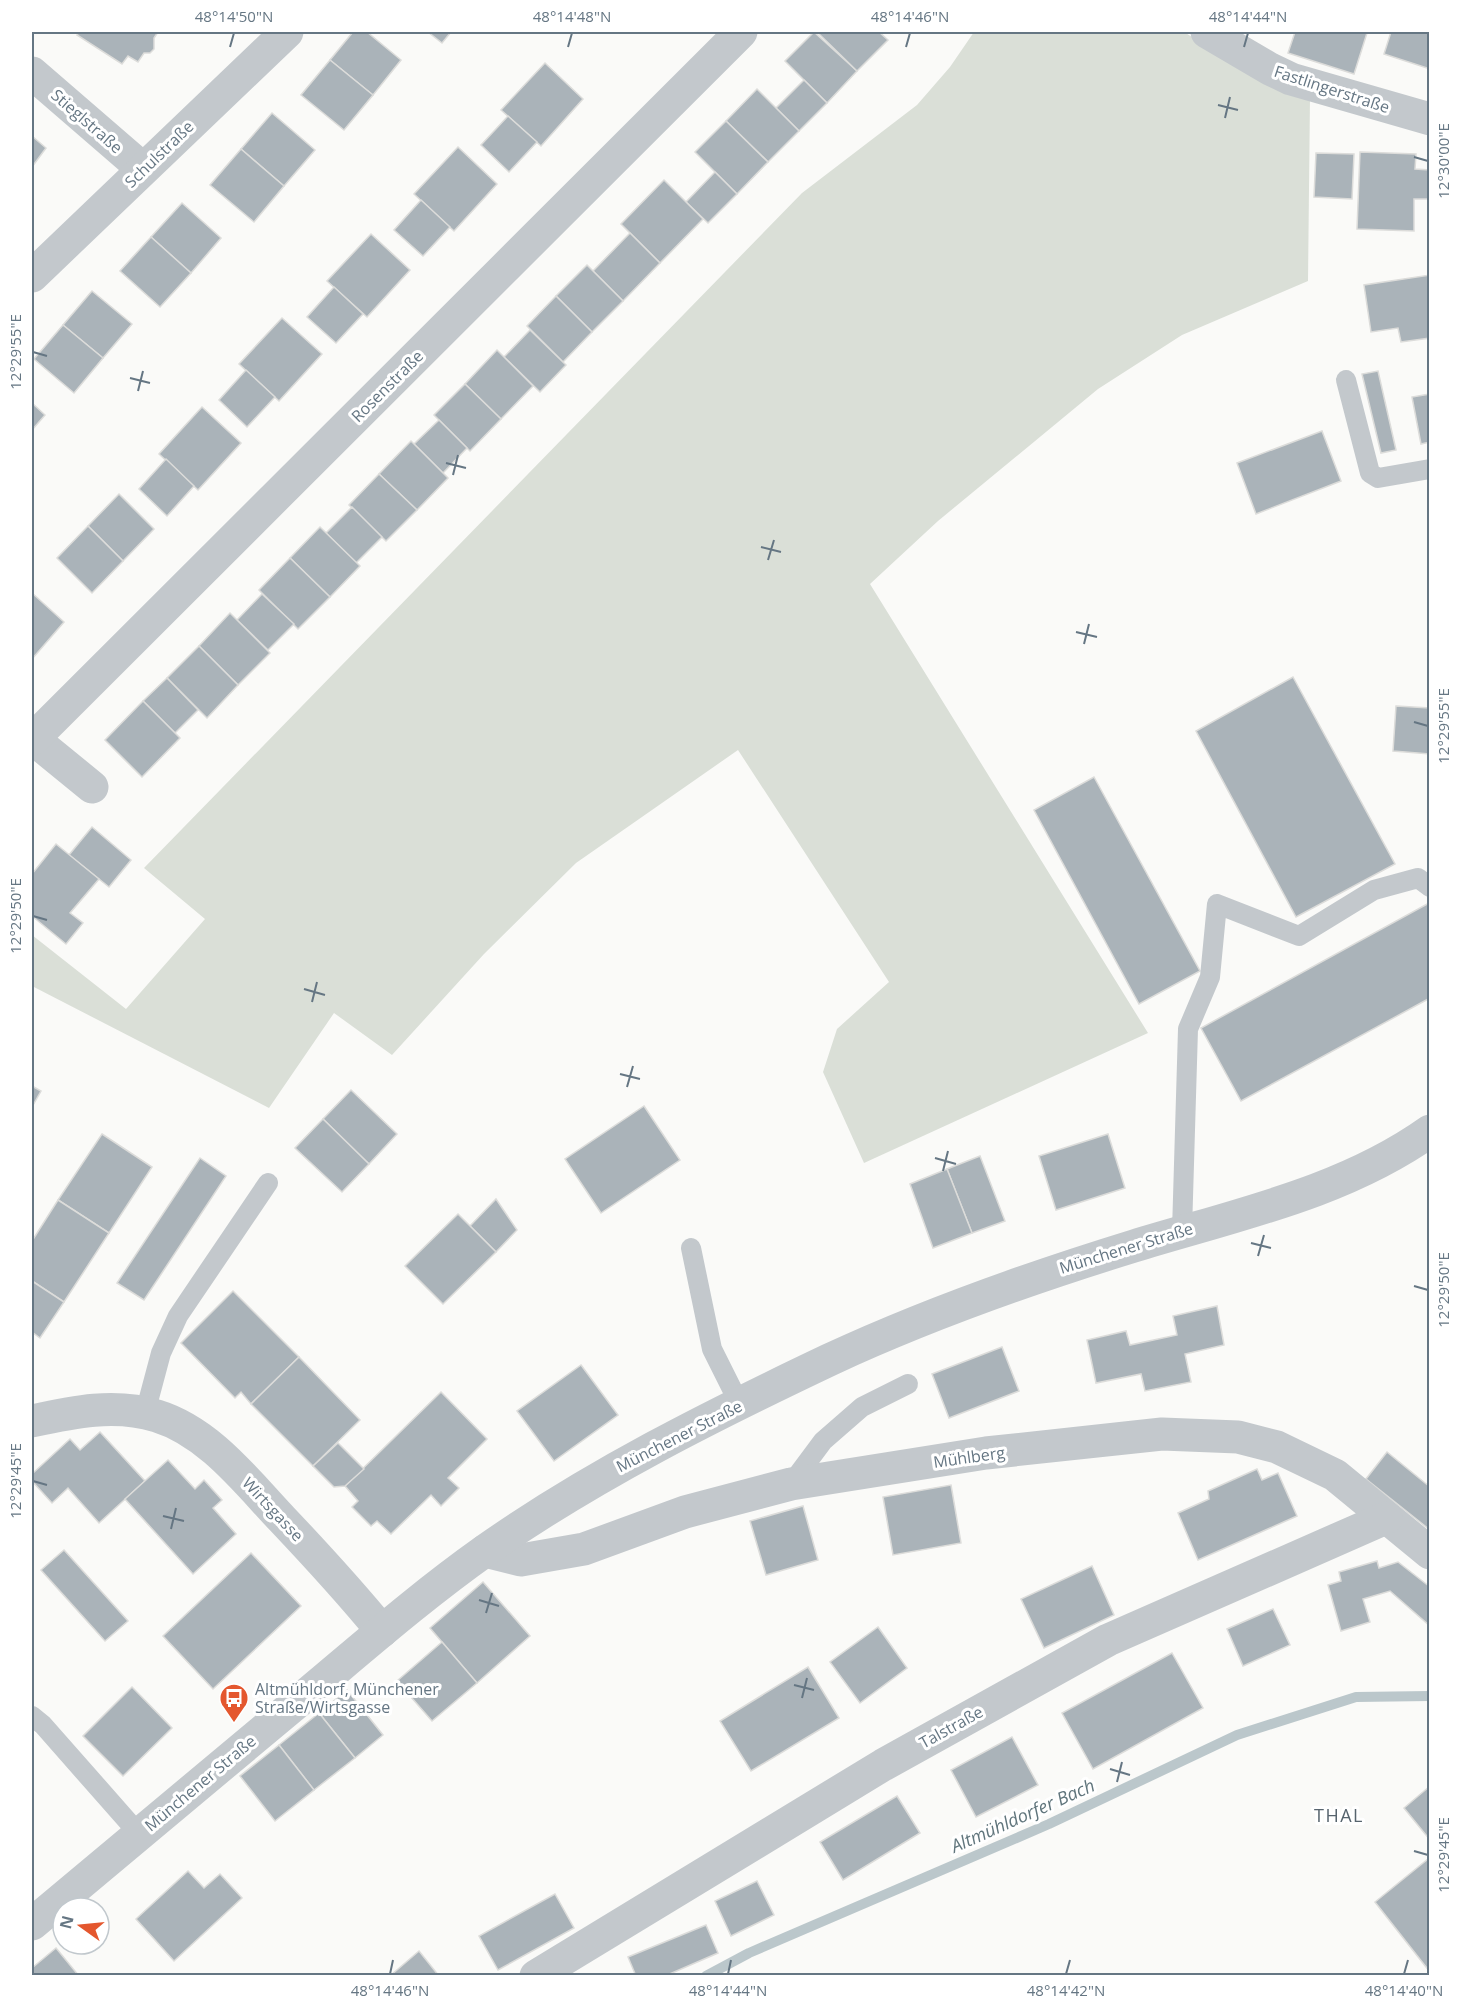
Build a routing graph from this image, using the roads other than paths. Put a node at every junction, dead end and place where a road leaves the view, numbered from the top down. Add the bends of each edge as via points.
1 (287, 32) edge
2 (741, 32) edge
3 (1207, 32) edge
4 (32, 74) edge
5 (1430, 119) edge
6 (143, 169) junction
7 (32, 276) edge
8 (1346, 380) dead end
9 (1430, 469) edge
10 (32, 739) edge
11 (92, 787) dead end
12 (1430, 887) edge
13 (1430, 1131) edge
14 (268, 1183) dead end
15 (1182, 1231) junction
16 (691, 1248) dead end
17 (908, 1384) dead end
18 (740, 1405) junction
19 (145, 1413) junction
20 (32, 1421) edge
21 (791, 1484) junction
22 (1386, 1518) junction
23 (485, 1551) junction
24 (1430, 1552) edge
25 (382, 1631) junction
26 (32, 1716) edge
27 (139, 1834) junction
28 (33, 1920) edge
29 (536, 1976) edge

1 - 6 street, Schulstraße
2 - 10 street, Rosenstraße
3 - 5 street, Fastlingerstraße via 1291,79
4 - 6 street, Stieglstraße
6 - 7 street, Schulstraße
8 - 9 lane via 1371,473 1378,478
10 - 11 street
12 - 15 lane via 1418,878 1374,890 1299,936 1217,904 1210,977 1188,1029
13 - 15 street, Münchener Straße via 1354,1175
14 - 19 lane via 178,1316 160,1353
15 - 18 street, Münchener Straße via 940,1311 828,1360
16 - 18 lane via 712,1349
17 - 21 lane via 854,1414 823,1441
18 - 23 street, Münchener Straße via 575,1492
19 - 20 street, Wirtsgasse via 84,1409
19 - 25 street, Wirtsgasse via 172,1422 202,1440 235,1468
21 - 22 street, Mühlberg via 986,1453 1162,1434 1238,1437 1277,1447 1335,1475
21 - 23 street, Mühlberg via 686,1512 584,1549 521,1560
22 - 24 street, Mühlberg
22 - 29 street, Talstraße via 1108,1640 883,1765
23 - 25 street, Münchener Straße
25 - 27 street, Münchener Straße
26 - 27 lane
27 - 28 street, Münchener Straße

